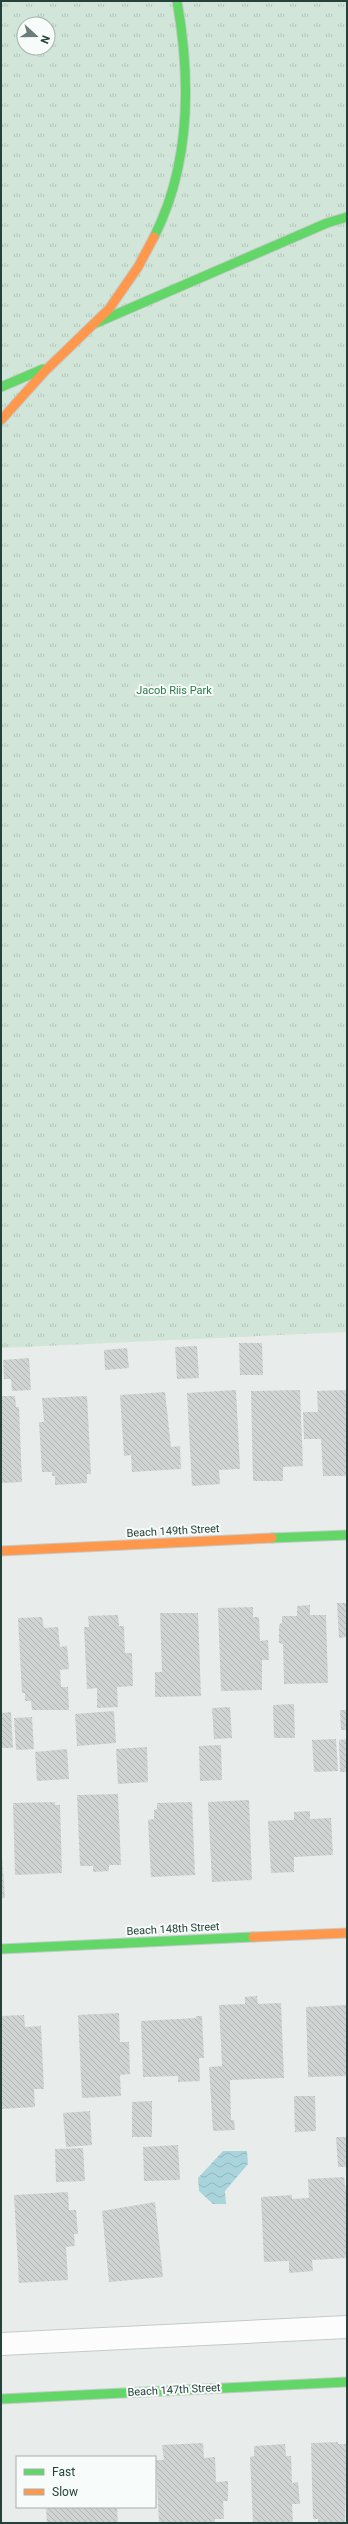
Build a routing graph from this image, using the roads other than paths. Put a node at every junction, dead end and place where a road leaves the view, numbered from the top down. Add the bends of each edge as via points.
1 (177, 1) edge
2 (347, 217) edge
3 (96, 324) junction
4 (51, 365) junction
5 (1, 387) edge
6 (1, 420) edge
7 (347, 1535) edge
8 (1, 1551) edge
9 (347, 1933) edge
10 (1, 1949) edge
11 (347, 2327) edge
12 (1, 2344) edge
13 (347, 2382) edge
14 (1, 2399) edge

1 - 3 street via 187,49 188,85 187,118 179,164 172,190 150,245 116,300
2 - 3 street via 327,223
3 - 4 street
4 - 5 street
4 - 6 street
7 - 8 street, Beach 149th Street
9 - 10 street, Beach 148th Street
11 - 12 street
13 - 14 street, Beach 147th Street

